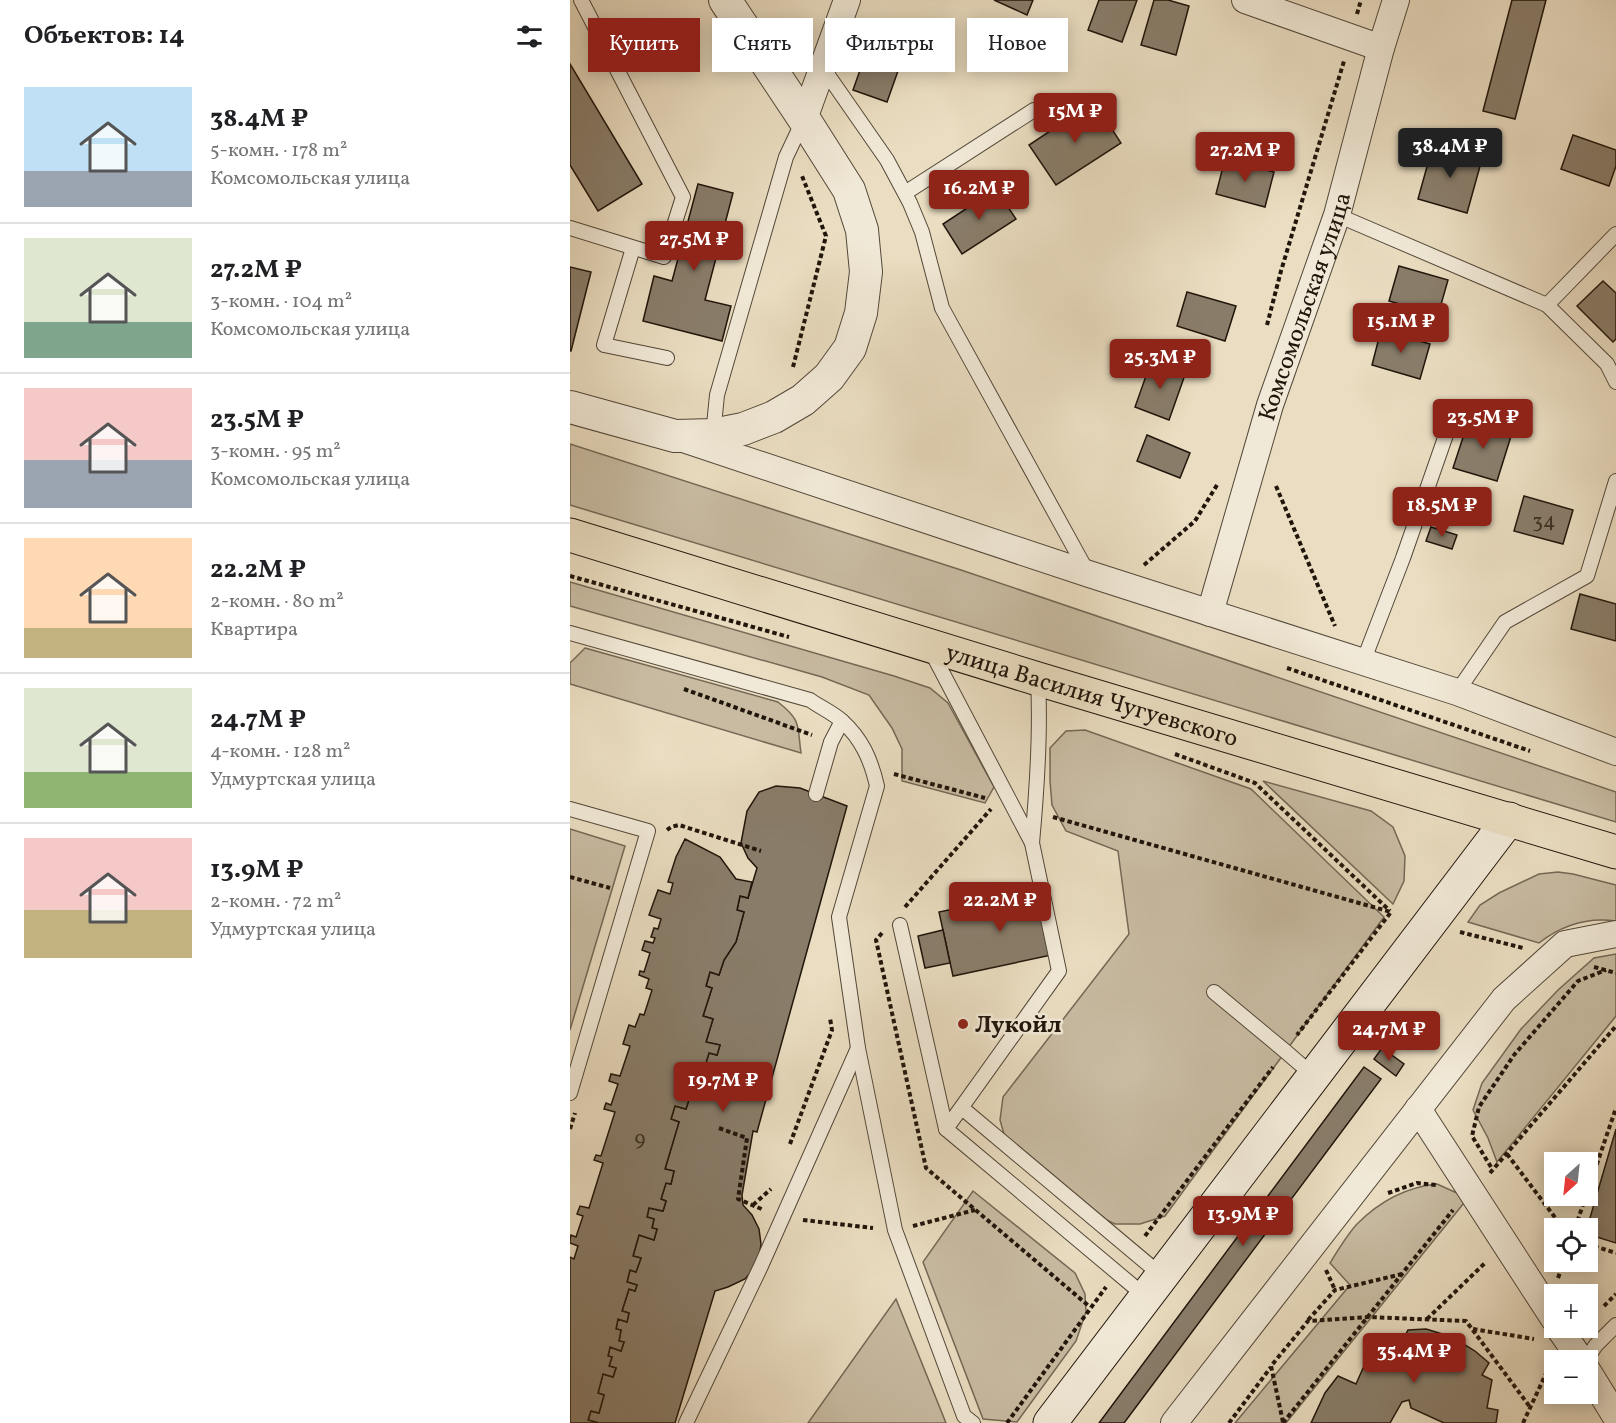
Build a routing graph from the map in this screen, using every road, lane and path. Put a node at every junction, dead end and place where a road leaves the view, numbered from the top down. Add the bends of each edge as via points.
1 (580, 0) edge
2 (725, 0) edge
3 (847, 0) edge
4 (1245, 0) edge
5 (1361, 0) edge
6 (1396, 0) edge
7 (1351, 38) junction
8 (1381, 48) junction
9 (823, 68) junction
10 (1034, 110) dead end
11 (804, 118) junction
12 (905, 193) junction
13 (1337, 215) junction
14 (570, 228) edge
15 (1616, 234) edge
16 (633, 248) junction
17 (1546, 304) junction
18 (1267, 328) dead end
19 (667, 358) dead end
20 (1616, 382) edge
21 (570, 407) edge
22 (1454, 412) dead end
23 (713, 435) junction
24 (675, 436) junction
25 (1259, 446) junction
26 (1219, 481) dead end
27 (1616, 481) edge
28 (570, 535) edge
29 (1089, 574) junction
30 (570, 576) edge
31 (1121, 584) junction
32 (1210, 613) junction
33 (570, 633) edge
34 (798, 640) dead end
35 (927, 644) junction
36 (1356, 659) junction
37 (1038, 679) junction
38 (1458, 692) junction
39 (842, 721) junction
40 (1169, 752) dead end
41 (1616, 752) edge
42 (816, 794) dead end
43 (570, 809) edge
44 (1509, 819) junction
45 (734, 843) dead end
46 (1032, 843) junction
47 (761, 851) dead end
48 (1616, 852) edge
49 (570, 877) edge
50 (630, 893) junction
51 (1391, 912) junction
52 (1430, 924) junction
53 (900, 925) dead end
54 (1616, 934) edge
55 (1552, 955) junction
56 (1606, 970) dead end
57 (1214, 992) dead end
58 (829, 1008) dead end
59 (1616, 1026) edge
60 (858, 1048) junction
61 (1286, 1051) junction
62 (1314, 1076) junction
63 (570, 1093) edge
64 (962, 1108) junction
65 (1616, 1108) edge
66 (1418, 1109) junction
67 (719, 1128) dead end
68 (946, 1129) junction
69 (787, 1151) dead end
70 (1507, 1154) junction
71 (1598, 1161) edge
72 (775, 1184) dead end
73 (1437, 1185) dead end
74 (1379, 1197) dead end
75 (753, 1205) junction
76 (1457, 1205) dead end
77 (975, 1210) dead end
78 (782, 1218) junction
79 (1555, 1218) edge
80 (895, 1230) junction
81 (1598, 1247) edge
82 (1133, 1251) junction
83 (1616, 1253) edge
84 (1489, 1259) dead end
85 (1323, 1264) dead end
86 (1117, 1272) junction
87 (1552, 1272) edge
88 (1560, 1272) edge
89 (1403, 1274) junction
90 (1153, 1286) junction
91 (1335, 1290) junction
92 (1544, 1304) edge
93 (1368, 1317) junction
94 (1427, 1319) junction
95 (1308, 1322) junction
96 (1616, 1324) edge
97 (1473, 1329) junction
98 (1535, 1339) dead end
99 (1593, 1350) edge
100 (1271, 1366) junction
101 (1544, 1378) edge
102 (1598, 1388) edge
103 (1530, 1407) junction
104 (1616, 1417) edge
105 (686, 1423) edge
106 (973, 1423) edge
107 (1007, 1423) edge
108 (1050, 1423) edge
109 (1174, 1423) edge
110 (1229, 1423) edge
111 (1283, 1423) edge
112 (1523, 1423) edge

1 - 16 lane via 683,197 664,257
2 - 11 street
3 - 9 street
4 - 7 street
5 - 7 path
6 - 8 street, Комсомольская улица
7 - 8 street
7 - 18 path
8 - 13 street, Комсомольская улица
9 - 11 street
9 - 12 lane via 887,160
10 - 12 lane
11 - 23 lane via 786,157 717,395
11 - 23 street via 849,190 862,230 866,272 861,313 850,348 829,377 803,400 774,417
12 - 29 lane via 922,232 942,308
13 - 17 lane
13 - 25 street, Комсомольская улица
14 - 16 lane
15 - 17 lane
16 - 19 lane via 604,345
17 - 20 lane via 1607,364
21 - 24 street
22 - 36 lane via 1402,558
23 - 24 street
24 - 29 street
25 - 32 street, Комсомольская улица
25 - 36 path
26 - 31 path via 1196,521
27 - 38 lane via 1587,576 1505,622
28 - 35 main road, улица Василия Чугуевского
29 - 31 street
30 - 34 path
31 - 32 street
32 - 36 street
33 - 39 lane via 810,700
35 - 37 main road, улица Василия Чугуевского
35 - 46 lane
36 - 38 street
37 - 44 main road, улица Василия Чугуевского
37 - 46 lane
38 - 41 street
39 - 42 lane via 831,742
39 - 60 lane via 865,748 877,786 839,917
40 - 51 path via 1255,783
43 - 50 lane via 648,831
44 - 48 main road, улица Василия Чугуевского
44 - 52 main road
45 - 47 path
46 - 64 lane via 1059,971
49 - 50 path
50 - 63 lane
51 - 52 path
51 - 61 path
52 - 55 path
52 - 62 main road
53 - 68 lane
54 - 55 street via 1565,944
55 - 66 street via 1504,999
56 - 70 path via 1578,981 1514,1054 1479,1107 1472,1136 1493,1171
57 - 61 lane
58 - 69 path via 831,1030
59 - 70 path
60 - 78 lane
60 - 80 lane
61 - 62 lane
61 - 82 path
62 - 90 main road
64 - 68 lane
64 - 82 lane
65 - 71 path
66 - 92 street
66 - 109 street
67 - 75 path via 747,1138 738,1199
68 - 86 lane
70 - 79 path
72 - 75 path
73 - 74 path via 1417,1183
75 - 78 path
76 - 89 path
77 - 80 path
78 - 80 path
78 - 105 lane
80 - 106 lane via 964,1416
81 - 83 path
82 - 90 lane
84 - 94 path
85 - 91 path
86 - 90 lane
86 - 107 path
87 - 88 path via 1557,1280
89 - 91 path
89 - 93 path
90 - 108 main road
91 - 95 path
93 - 94 path
93 - 95 path
93 - 111 path
94 - 97 path via 1466,1321
95 - 100 path
96 - 99 lane
97 - 98 path
97 - 103 path
100 - 110 path
100 - 111 path
101 - 103 path
102 - 104 street
103 - 112 path

